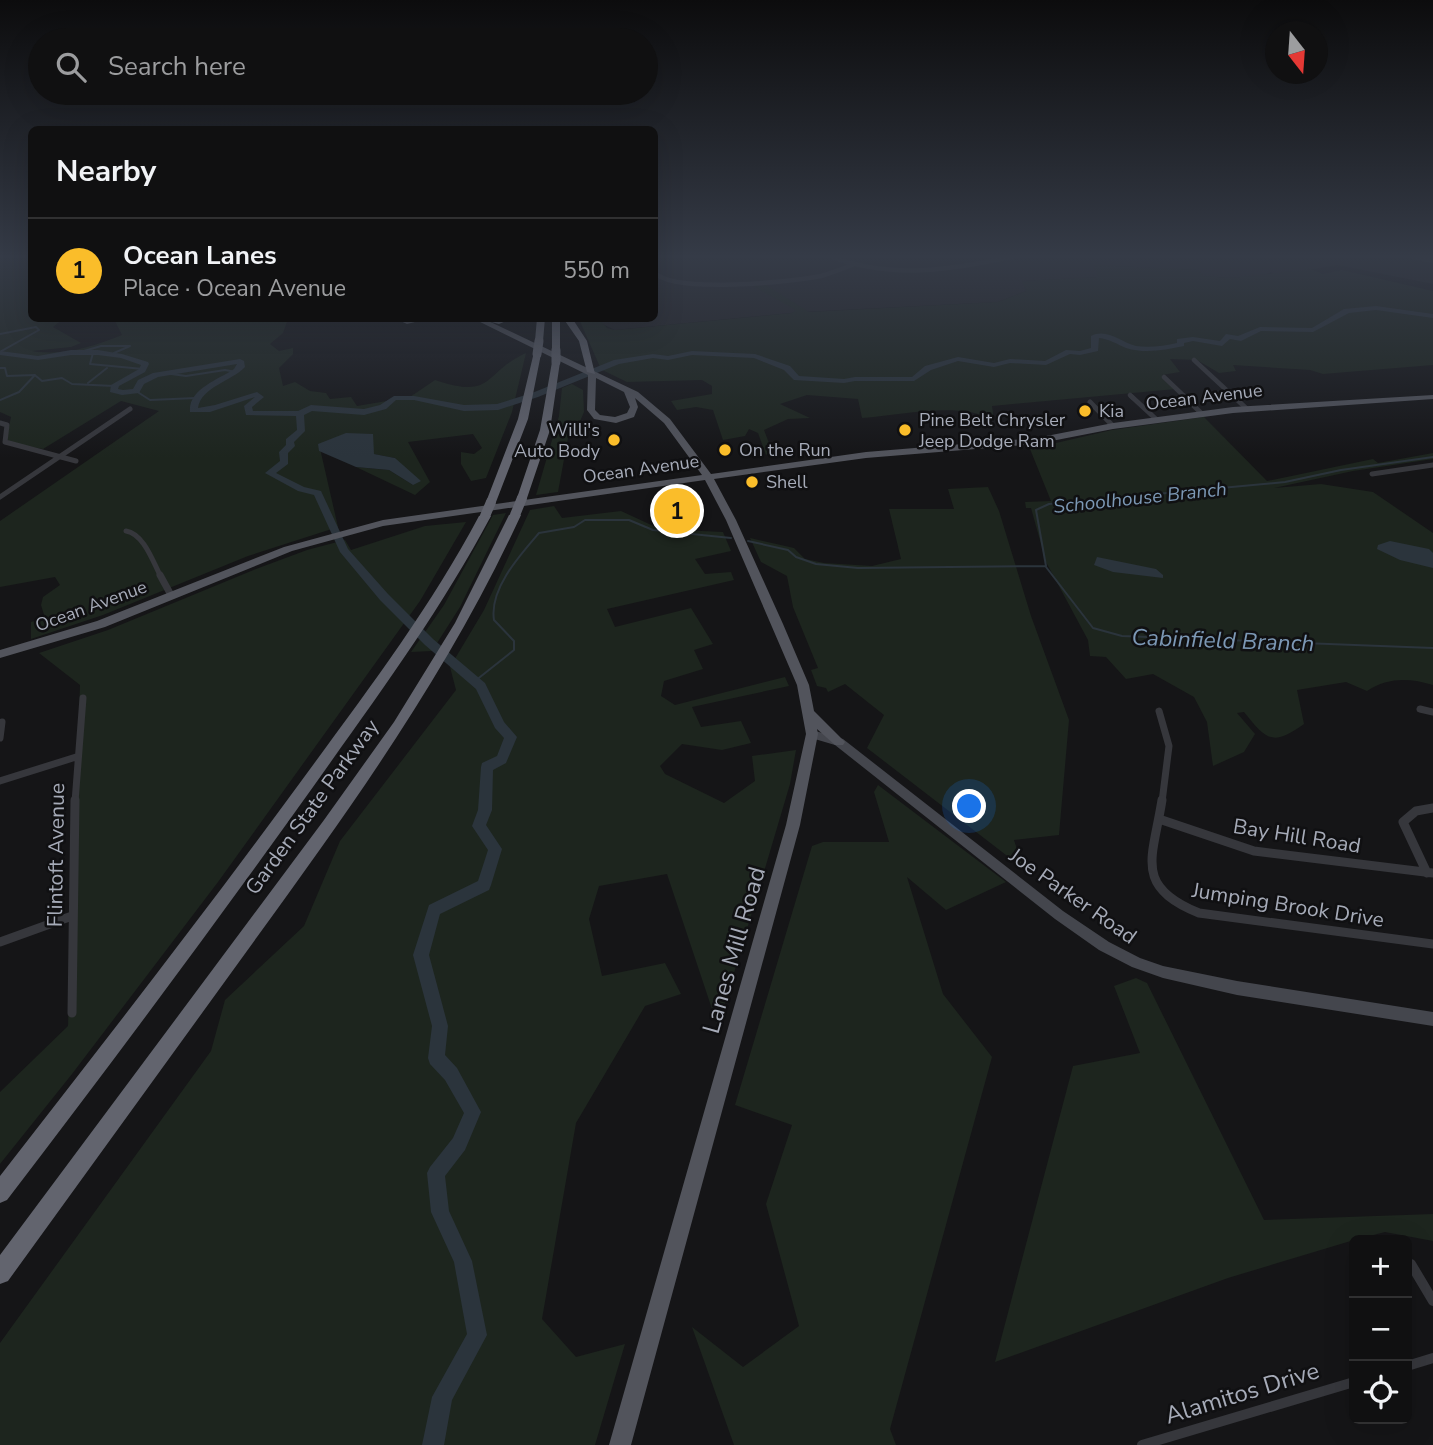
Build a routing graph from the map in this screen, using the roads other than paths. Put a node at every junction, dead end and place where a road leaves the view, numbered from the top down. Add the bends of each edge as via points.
1 (481, 323) edge
2 (487, 323) edge
3 (541, 323) edge
4 (556, 323) edge
5 (571, 323) edge
6 (521, 341) junction
7 (1194, 360) dead end
8 (593, 373) junction
9 (1164, 377) dead end
10 (628, 391) junction
11 (1130, 396) dead end
12 (1433, 397) edge
13 (1090, 402) dead end
14 (130, 409) dead end
15 (1247, 409) junction
16 (1202, 414) junction
17 (1157, 420) junction
18 (0, 422) edge
19 (1113, 426) junction
20 (60, 457) junction
21 (76, 461) dead end
22 (1433, 465) edge
23 (1372, 474) dead end
24 (708, 477) junction
25 (0, 497) edge
26 (126, 531) dead end
27 (171, 595) junction
28 (0, 654) edge
29 (83, 698) dead end
30 (1420, 709) dead end
31 (1159, 711) dead end
32 (1433, 712) edge
33 (809, 713) junction
34 (2, 722) dead end
35 (812, 734) junction
36 (0, 738) edge
37 (839, 742) junction
38 (76, 757) junction
39 (0, 781) edge
40 (1433, 808) edge
41 (1159, 819) junction
42 (1430, 873) edge
43 (72, 916) junction
44 (0, 942) edge
45 (1433, 944) edge
46 (72, 1013) dead end
47 (1433, 1019) edge
48 (0, 1193) edge
49 (1412, 1266) edge
50 (0, 1273) edge
51 (1433, 1301) edge
52 (1433, 1358) edge
53 (1412, 1364) edge
54 (1349, 1383) edge
55 (620, 1445) edge
56 (1142, 1445) edge

1 - 6 main road
2 - 6 main road
3 - 48 highway, Garden State Parkway, bridge via 526,407 491,502 462,561 409,643 169,973
4 - 50 highway, Garden State Parkway, bridge via 554,383 542,442 480,590 432,676 359,786
5 - 8 highway
6 - 8 main road
7 - 15 street
8 - 10 main road
8 - 10 main road via 591,410 597,417 615,420 631,415 635,407
9 - 16 street
10 - 24 main road via 667,421
11 - 17 street
12 - 15 main road, Ocean Avenue
13 - 19 street
14 - 20 street
15 - 16 main road, Ocean Avenue
16 - 17 main road, Ocean Avenue
17 - 19 main road, Ocean Avenue
18 - 20 street via 7,425 5,442
19 - 24 main road, Ocean Avenue via 1036,441 890,452
20 - 21 street
20 - 25 street
22 - 23 street
24 - 27 main road, Ocean Avenue via 432,515 344,532
24 - 33 main road, Lanes Mill Road via 777,624 803,685
26 - 27 street via 140,537
27 - 28 main road, Ocean Avenue via 66,636
29 - 38 street, Flintoft Avenue
30 - 32 street
31 - 41 street, Jumping Brook Drive via 1169,746
33 - 35 main road, Lanes Mill Road
33 - 37 main road
34 - 36 street
35 - 37 street, Joe Parker Road
35 - 55 main road, Lanes Mill Road via 793,825
37 - 47 street, Joe Parker Road via 1059,915 1137,963 1237,988
38 - 39 street
38 - 43 street, Flintoft Avenue
40 - 42 street via 1416,810 1403,822
41 - 42 street, Bay Hill Road via 1254,851
41 - 45 street, Jumping Brook Drive via 1151,871 1155,884 1177,904 1199,913
43 - 44 street
43 - 46 street, Flintoft Avenue
49 - 51 street
52 - 53 street
54 - 56 street, Alamitos Drive

